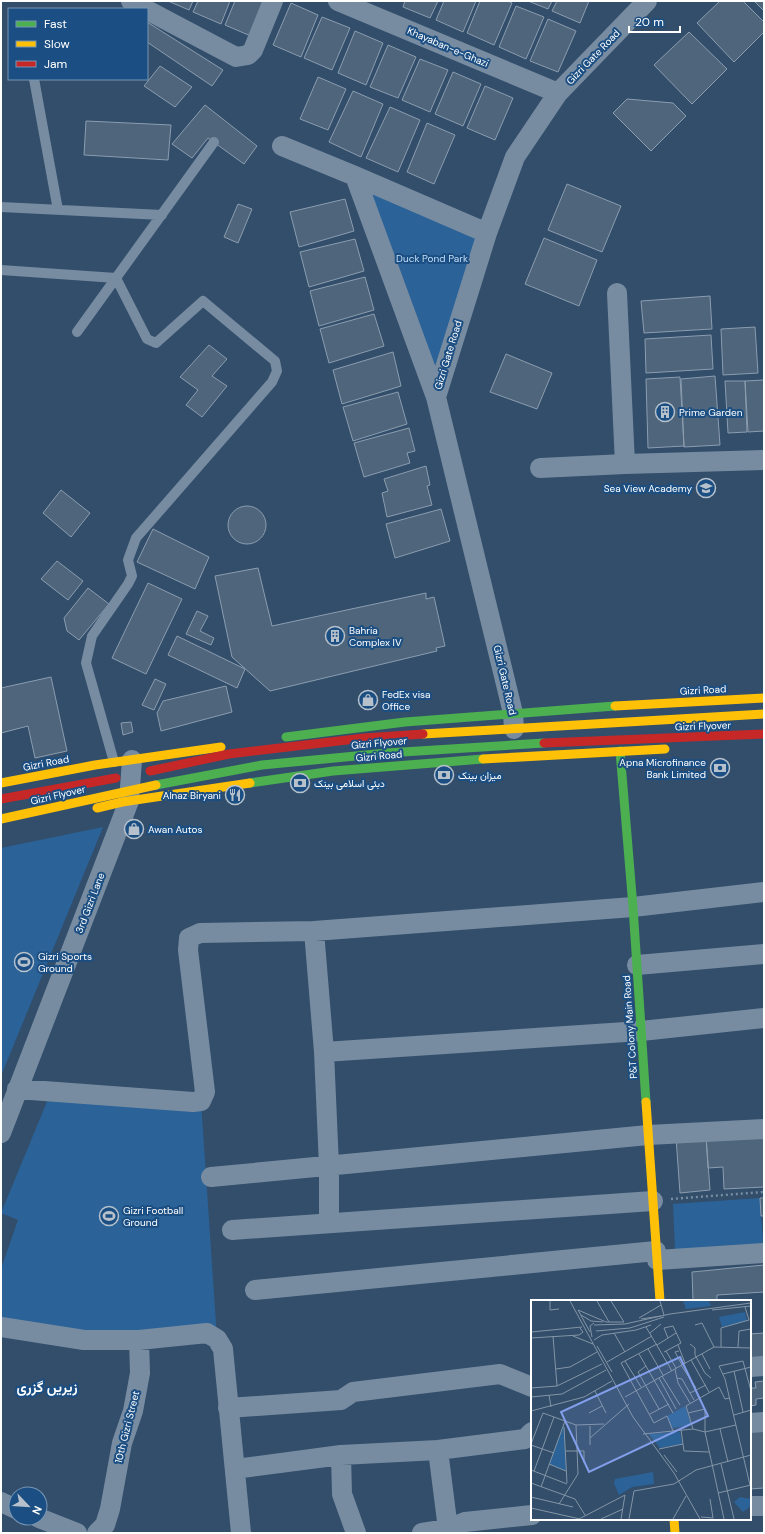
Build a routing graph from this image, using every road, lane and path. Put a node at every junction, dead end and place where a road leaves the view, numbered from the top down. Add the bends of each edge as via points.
1 (131, 1) edge
2 (273, 1) edge
3 (338, 1) edge
4 (647, 1) edge
5 (144, 8) edge
6 (148, 10) edge
7 (34, 80) edge
8 (558, 94) junction
9 (214, 142) dead end
10 (282, 146) dead end
11 (356, 176) junction
12 (1, 207) edge
13 (58, 210) junction
14 (162, 215) junction
15 (487, 233) junction
16 (1, 270) edge
17 (116, 278) junction
18 (617, 293) dead end
19 (77, 332) dead end
20 (436, 397) junction
21 (764, 460) edge
22 (625, 464) junction
23 (540, 468) dead end
24 (764, 698) edge
25 (513, 712) junction
26 (764, 714) edge
27 (764, 734) edge
28 (276, 738) dead end
29 (254, 742) dead end
30 (673, 749) dead end
31 (620, 751) junction
32 (515, 757) junction
33 (123, 761) junction
34 (1, 783) edge
35 (1, 798) edge
36 (129, 801) junction
37 (84, 811) dead end
38 (1, 819) edge
39 (764, 892) edge
40 (633, 907) junction
41 (314, 931) junction
42 (764, 954) edge
43 (637, 966) junction
44 (764, 1018) edge
45 (641, 1031) junction
46 (324, 1052) junction
47 (17, 1089) junction
48 (764, 1129) edge
49 (1, 1133) edge
50 (648, 1135) junction
51 (329, 1166) junction
52 (211, 1177) dead end
53 (764, 1192) edge
54 (652, 1201) junction
55 (329, 1223) junction
56 (232, 1230) dead end
57 (764, 1252) edge
58 (657, 1256) junction
59 (255, 1290) dead end
60 (660, 1300) edge
61 (1, 1327) edge
62 (139, 1340) junction
63 (764, 1366) edge
64 (751, 1367) edge
65 (531, 1387) edge
66 (228, 1408) junction
67 (764, 1422) edge
68 (751, 1423) edge
69 (531, 1433) edge
70 (438, 1450) junction
71 (341, 1455) junction
72 (235, 1469) junction
73 (751, 1506) edge
74 (764, 1506) edge
75 (531, 1515) edge
76 (674, 1520) edge
77 (48, 1522) edge
78 (448, 1529) junction
79 (77, 1533) edge
80 (97, 1533) edge
81 (241, 1533) edge
82 (356, 1533) edge
83 (422, 1533) edge
84 (675, 1533) edge

1 - 5 street
2 - 6 street via 253,50 248,55 236,58
3 - 8 street, Khayaban-e-Ghazi
4 - 8 street, Gizri Gate Road
7 - 13 lane
8 - 15 street, Gizri Gate Road via 515,157
9 - 14 lane
10 - 11 street
11 - 15 street
11 - 20 street
12 - 13 lane
13 - 14 lane
14 - 17 lane
15 - 20 street, Gizri Gate Road
16 - 17 lane
17 - 19 lane
17 - 33 lane via 147,339 156,343 203,301 275,361 277,371 272,382 136,538 128,560 132,576 92,636 86,663
18 - 22 street
20 - 25 street, Gizri Gate Road
21 - 22 street
22 - 23 street
24 - 25 main road, Gizri Road
25 - 28 main road, Gizri Road
25 - 32 street, Gizri Gate Road
26 - 35 main road, Gizri Flyover, bridge via 364,738 229,754 102,781
27 - 38 main road, Gizri Flyover, bridge via 387,752 262,765 128,790
29 - 33 main road, Gizri Road
30 - 31 main road, Gizri Road
31 - 32 main road, Gizri Road
31 - 40 main road, P&T Colony Main Road
32 - 36 main road, Gizri Road via 333,771
33 - 34 main road, Gizri Road
33 - 36 street, 3rd Gizri Lane
36 - 37 main road, Gizri Road
36 - 47 street, 3rd Gizri Lane
39 - 40 street
40 - 41 street
40 - 43 main road, P&T Colony Main Road
41 - 46 street
41 - 47 street via 200,933 189,938 188,950 205,1092 201,1101
42 - 43 street
43 - 45 main road, P&T Colony Main Road
44 - 45 street
45 - 46 street
45 - 50 main road, P&T Colony Main Road
46 - 51 street
47 - 49 street, 3rd Gizri Lane
48 - 50 street
50 - 51 street
50 - 54 main road, P&T Colony Main Road
51 - 52 street
51 - 55 street
53 - 54 path
54 - 55 street
54 - 58 main road, P&T Colony Main Road
55 - 56 street
57 - 58 street
58 - 59 street
58 - 60 main road, P&T Colony Main Road
61 - 62 street via 84,1340
62 - 66 street via 207,1333 217,1339 223,1349
62 - 80 street, 10th Gizri Street via 140,1373 133,1412 122,1443 110,1509 105,1525
63 - 64 street
65 - 66 street via 500,1374 352,1392 340,1400
66 - 72 street
67 - 68 street
69 - 70 street via 525,1439
70 - 71 street
70 - 78 street
71 - 72 street
71 - 82 street via 342,1494
72 - 81 street
73 - 74 street
75 - 78 street via 465,1522
76 - 84 main road
77 - 79 street
78 - 83 street

